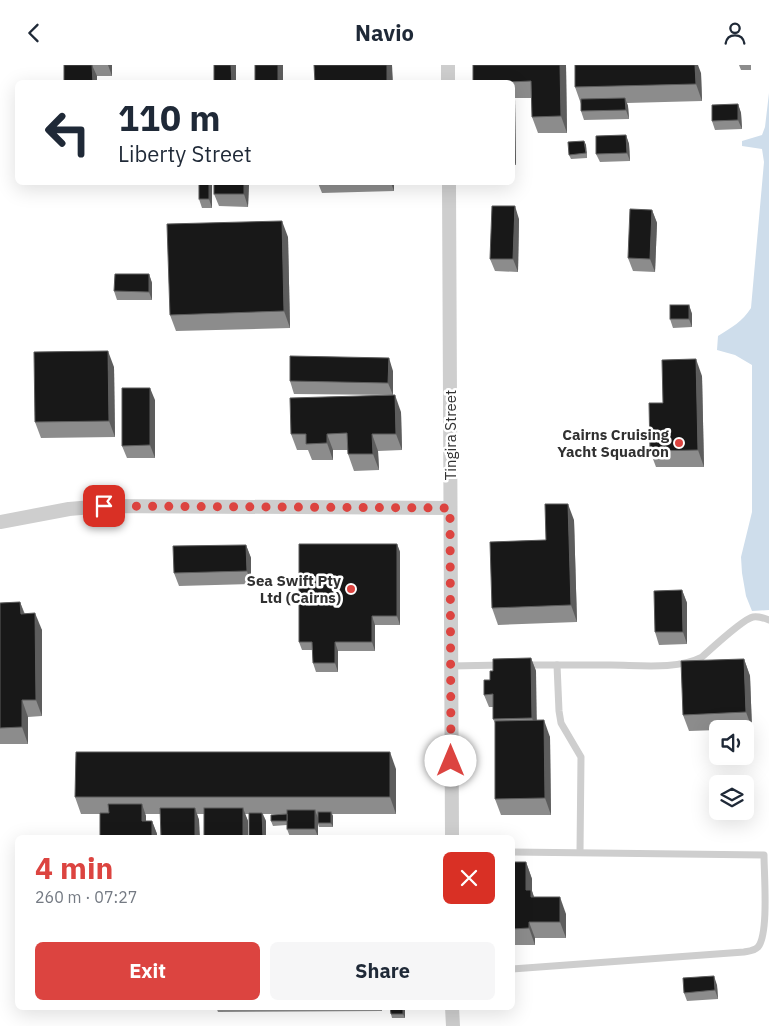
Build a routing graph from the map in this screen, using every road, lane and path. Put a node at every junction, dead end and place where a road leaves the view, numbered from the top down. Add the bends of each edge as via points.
1 (448, 65) edge
2 (448, 80) edge
3 (449, 185) edge
4 (450, 508) junction
5 (0, 522) edge
6 (769, 620) edge
7 (509, 665) edge
8 (519, 665) edge
9 (557, 665) junction
10 (451, 666) junction
11 (452, 835) edge
12 (515, 852) edge
13 (580, 853) junction
14 (515, 969) edge
15 (452, 1010) edge
16 (453, 1026) edge

1 - 2 street
3 - 4 street, Tingira Street
4 - 5 street via 104,506
4 - 10 street, Tingira Street
6 - 9 lane via 753,617 702,657 684,664
7 - 10 lane
8 - 9 lane
9 - 13 lane via 561,723 581,757
10 - 11 street, Tingira Street
12 - 13 lane
13 - 14 lane via 764,855 765,920 762,941 754,950 744,953
15 - 16 street

